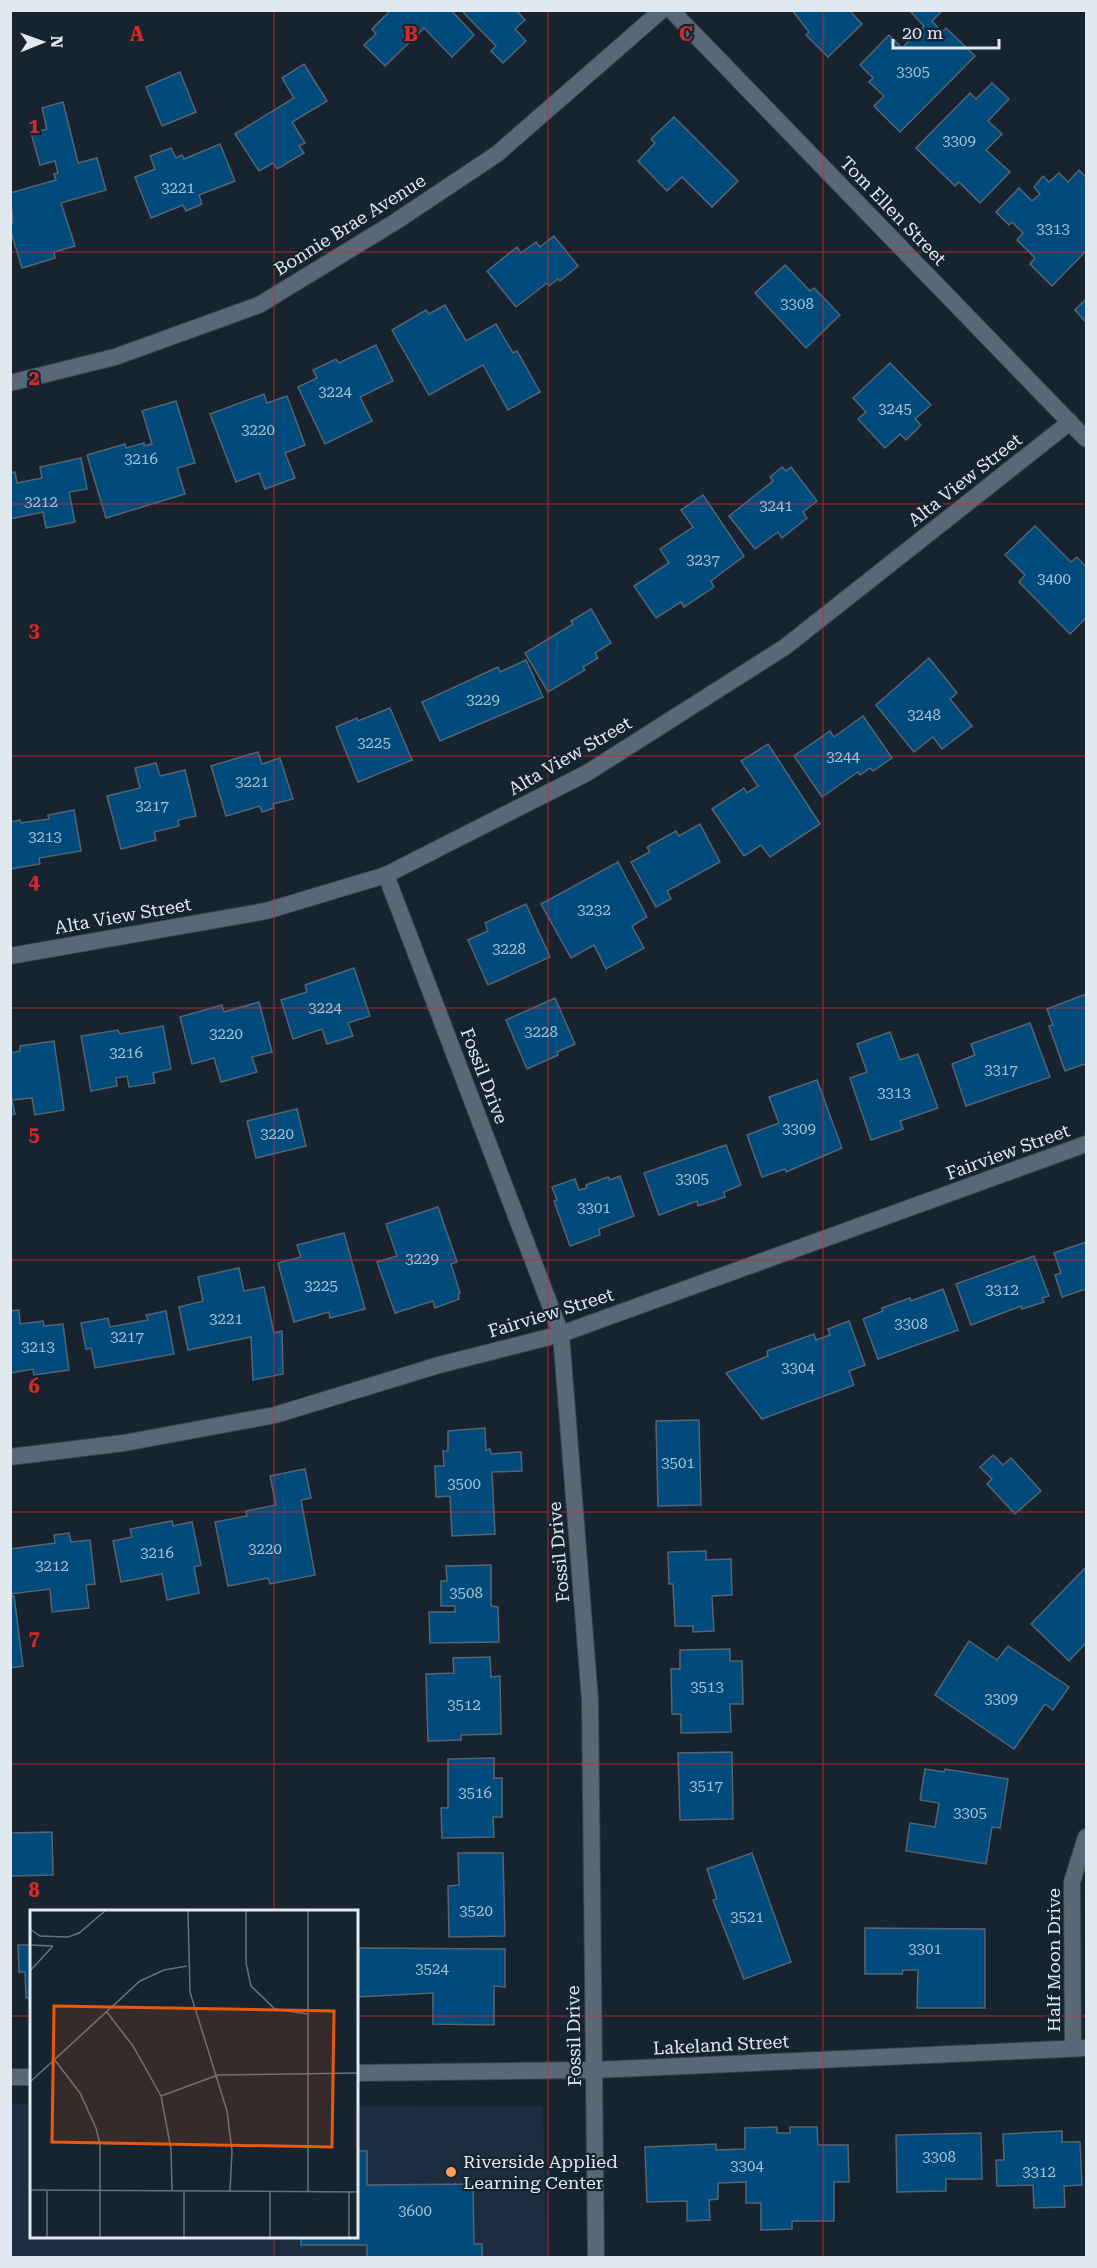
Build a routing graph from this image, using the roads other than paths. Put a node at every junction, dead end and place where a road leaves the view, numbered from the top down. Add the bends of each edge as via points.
1 (662, 10) edge
2 (671, 10) edge
3 (10, 383) edge
4 (1070, 422) junction
5 (1086, 439) edge
6 (387, 875) junction
7 (10, 956) edge
8 (1086, 1144) edge
9 (561, 1334) junction
10 (10, 1457) edge
11 (1086, 1837) edge
12 (1080, 2048) edge
13 (594, 2070) junction
14 (358, 2073) edge
15 (10, 2077) edge
16 (30, 2077) edge
17 (596, 2258) edge

1 - 3 street, Bonnie Brae Avenue via 497,154 259,305 116,357
2 - 4 street, Tom Ellen Street
4 - 5 street, Tom Ellen Street
4 - 6 street, Alta View Street via 785,647 587,773
6 - 7 street, Alta View Street via 266,911
6 - 9 street, Fossil Drive
8 - 9 street, Fairview Street
9 - 10 street, Fairview Street via 439,1365 275,1415 124,1443
9 - 13 street, Fossil Drive via 590,1700
11 - 12 street, Half Moon Drive via 1072,1882
12 - 13 street, Lakeland Street
13 - 14 street, Lakeland Street
13 - 17 street, Fossil Drive
15 - 16 street

